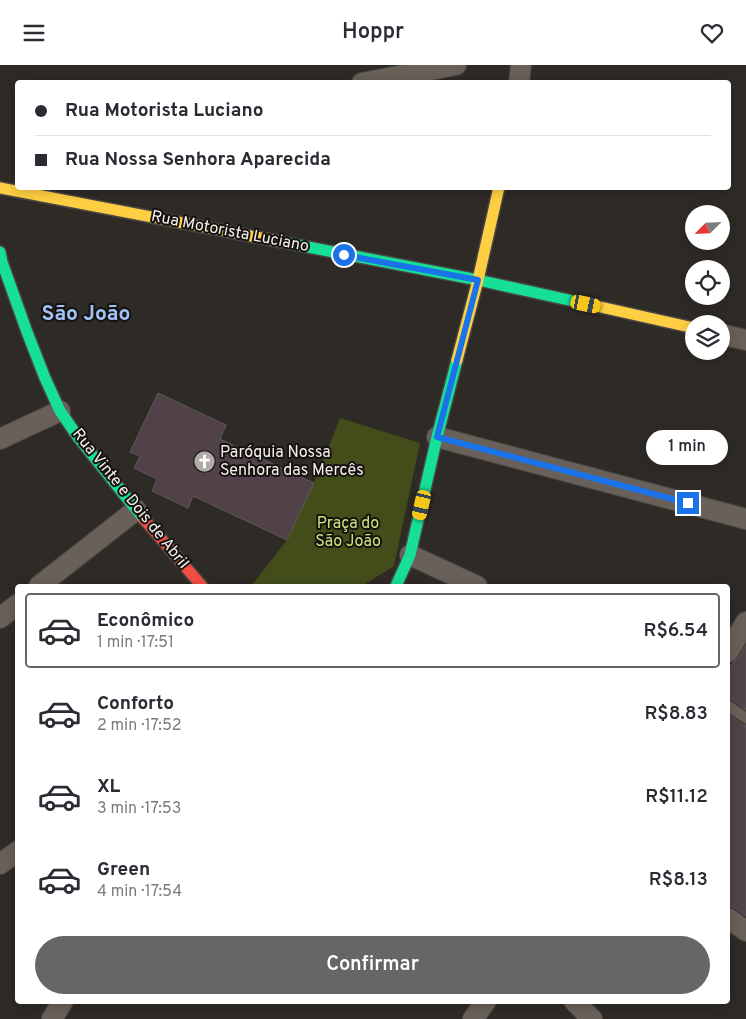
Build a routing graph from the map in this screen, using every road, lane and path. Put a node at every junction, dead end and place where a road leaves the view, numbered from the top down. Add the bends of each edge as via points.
1 (456, 65) edge
2 (520, 65) edge
3 (378, 80) edge
4 (519, 80) edge
5 (0, 188) edge
6 (498, 190) edge
7 (0, 252) edge
8 (478, 280) junction
9 (685, 326) edge
10 (730, 336) edge
11 (746, 340) edge
12 (60, 411) junction
13 (437, 437) junction
14 (0, 439) edge
15 (136, 510) junction
16 (746, 519) edge
17 (410, 555) junction
18 (43, 584) edge
19 (200, 584) edge
20 (397, 584) edge
21 (473, 584) edge
22 (15, 606) edge
23 (0, 617) edge
24 (746, 622) edge
25 (730, 649) edge
26 (730, 707) edge
27 (746, 718) edge
28 (15, 853) edge
29 (0, 864) edge
30 (730, 919) edge
31 (746, 931) edge
32 (61, 1004) edge
33 (484, 1004) edge
34 (577, 1004) edge
35 (52, 1019) edge
36 (473, 1019) edge
37 (592, 1019) edge

1 - 3 street
2 - 4 street
5 - 8 street, Rua Motorista Luciano
6 - 8 street
7 - 12 street, Rua Vinte e Dois de Abril via 45,379
8 - 9 street, Rua Motorista Luciano
8 - 13 street
10 - 11 street
12 - 14 street
12 - 15 street, Rua Vinte e Dois de Abril
13 - 16 street
13 - 17 street
15 - 18 street
15 - 19 street, Rua Vinte e Dois de Abril
17 - 20 street
17 - 21 street
22 - 23 street
24 - 25 street
26 - 27 lane
28 - 29 street
30 - 31 street
32 - 35 street
33 - 36 street
34 - 37 street

